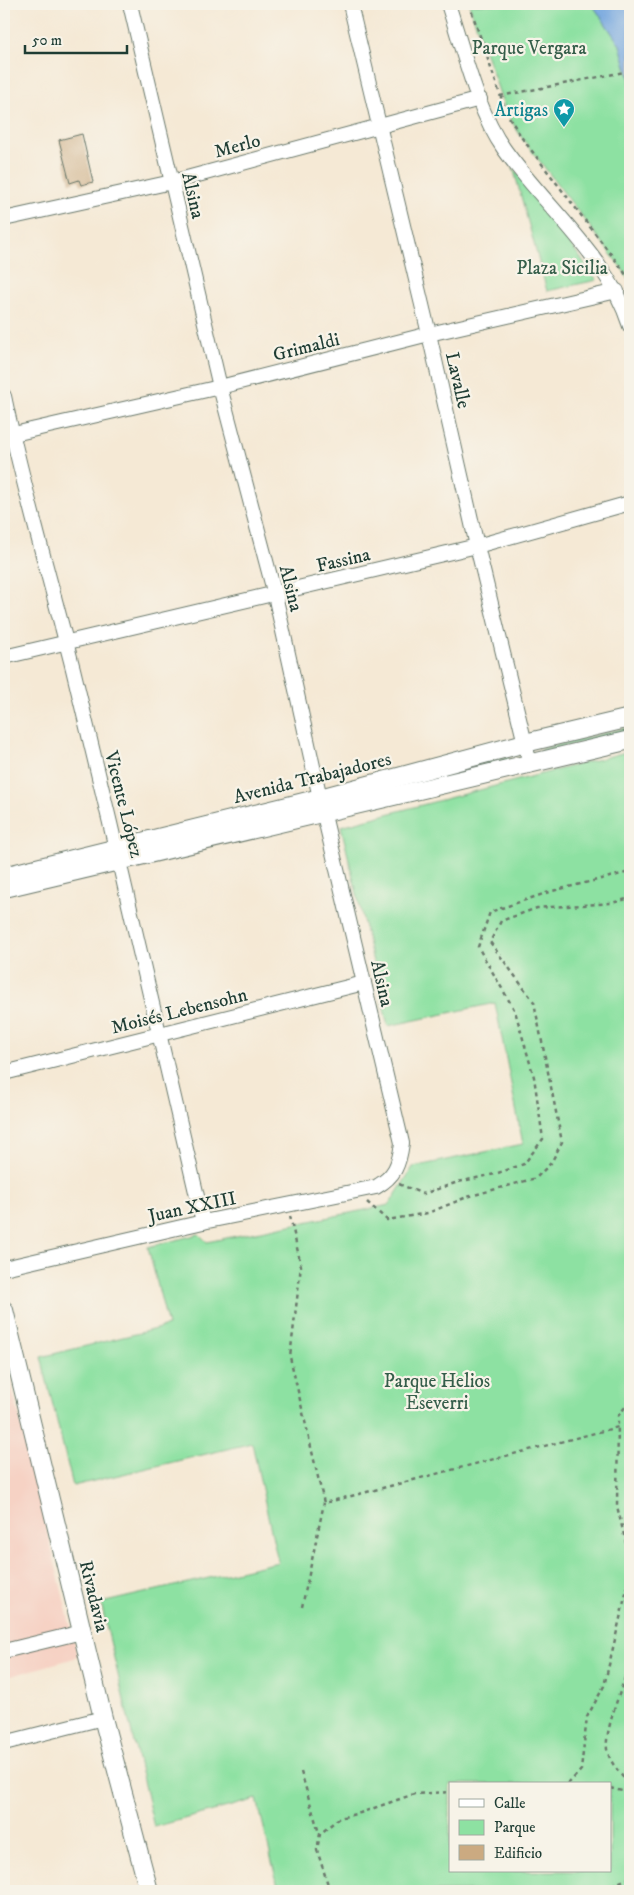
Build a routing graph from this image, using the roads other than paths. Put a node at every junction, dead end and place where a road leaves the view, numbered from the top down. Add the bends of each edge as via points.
1 (130, 4) edge
2 (350, 4) edge
3 (448, 4) edge
4 (480, 99) junction
5 (380, 125) junction
6 (172, 182) junction
7 (4, 219) edge
8 (617, 292) junction
9 (630, 326) edge
10 (429, 334) junction
11 (220, 386) junction
12 (4, 396) edge
13 (8, 436) edge
14 (630, 503) edge
15 (476, 546) junction
16 (275, 595) junction
17 (66, 642) junction
18 (4, 657) edge
19 (630, 718) edge
20 (630, 740) edge
21 (525, 743) junction
22 (530, 764) junction
23 (322, 806) junction
24 (118, 855) junction
25 (4, 876) edge
26 (4, 888) edge
27 (364, 983) junction
28 (159, 1034) junction
29 (4, 1074) edge
30 (388, 1180) joint
31 (203, 1222) junction
32 (4, 1268) edge
33 (4, 1310) edge
34 (6, 1331) edge
35 (82, 1632) junction
36 (4, 1652) edge
37 (103, 1718) junction
38 (4, 1743) edge
39 (149, 1891) edge

1 - 6 street, Alsina
2 - 5 street, Lavalle
3 - 4 street
4 - 5 street, Merlo
4 - 8 street via 503,148 603,269
5 - 6 street, Merlo
5 - 10 street, Lavalle
6 - 7 street, Merlo
6 - 11 street, Alsina
8 - 9 street
8 - 10 street, Grimaldi
10 - 11 street, Grimaldi
10 - 15 street, Lavalle
11 - 13 street, Grimaldi
11 - 16 street, Alsina
12 - 13 street, Vicente López
13 - 17 street, Vicente López
14 - 15 street, Fassina
15 - 16 street, Fassina
15 - 21 street, Lavalle
16 - 17 street, Fassina
16 - 23 street, Alsina
17 - 18 street, Fassina
17 - 24 street, Vicente López
19 - 21 main road, Avenida Trabajadores
20 - 22 main road, Avenida Trabajadores
21 - 22 street, Lavalle
21 - 23 main road, Avenida Trabajadores
22 - 23 main road, Avenida Trabajadores
23 - 24 main road, Avenida Trabajadores
23 - 27 street, Alsina
24 - 25 main road, Avenida Trabajadores
24 - 26 main road, Avenida Trabajadores
24 - 28 street, Vicente López
27 - 28 street, Moisés Lebensohn
27 - 30 street, Alsina via 402,1143 399,1163
28 - 29 street, Moisés Lebensohn
28 - 31 street, Vicente López
30 - 31 street, Juan XXIII via 355,1192
31 - 32 street, Juan XXIII
33 - 34 main road, Rivadavia
34 - 35 main road, Rivadavia
35 - 36 street
35 - 37 main road, Rivadavia
37 - 38 street
37 - 39 main road, Rivadavia

